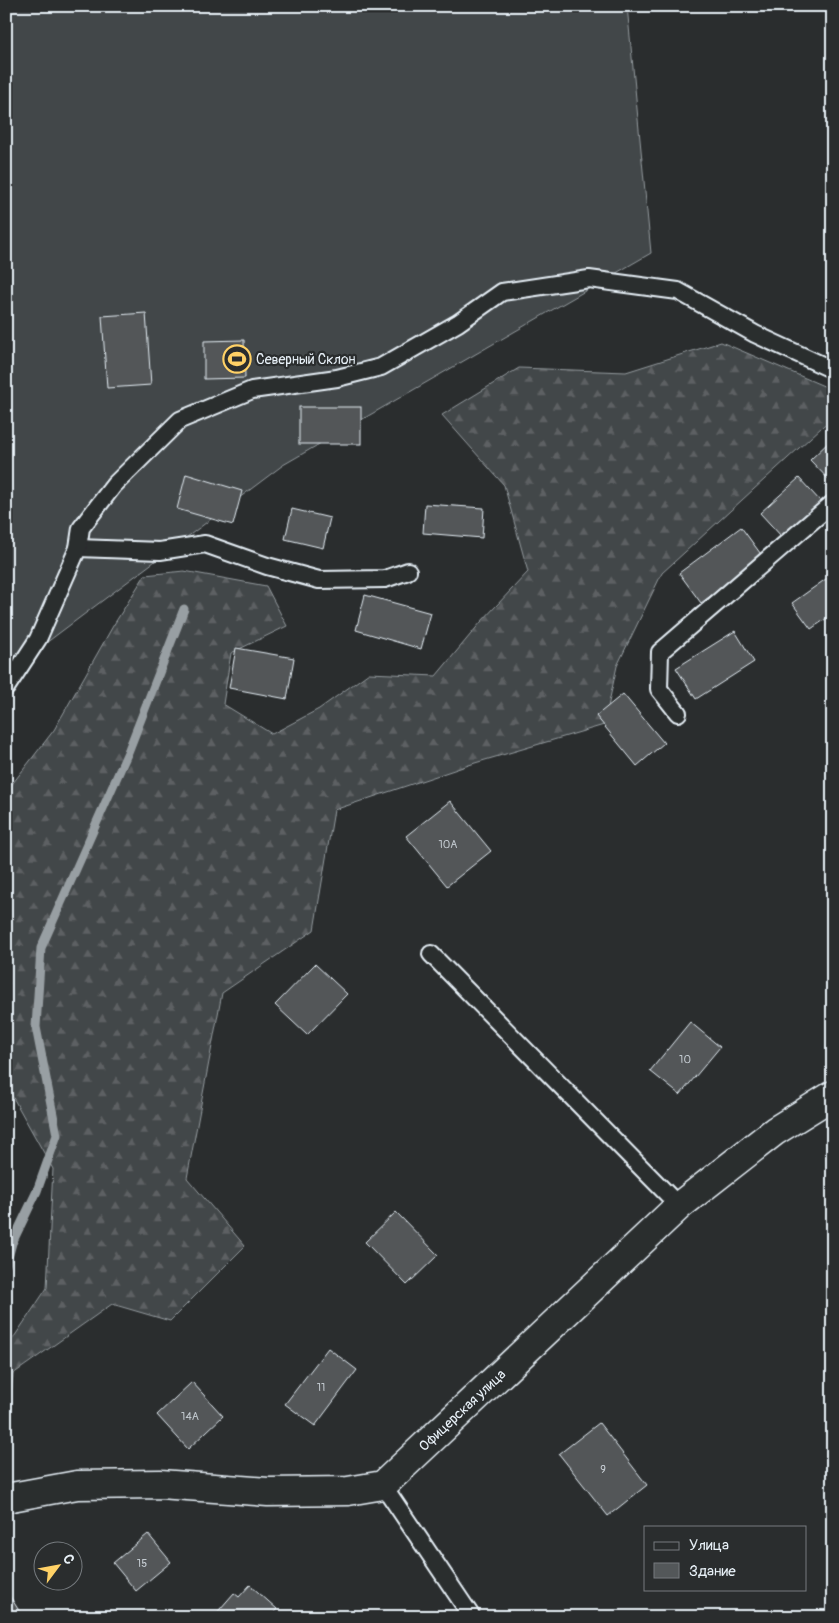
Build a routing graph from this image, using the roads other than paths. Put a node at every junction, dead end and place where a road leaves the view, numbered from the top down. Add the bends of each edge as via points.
1 (833, 370) edge
2 (833, 503) edge
3 (78, 548) junction
4 (408, 571) dead end
5 (6, 688) edge
6 (678, 712) dead end
7 (431, 954) dead end
8 (833, 1095) edge
9 (679, 1206) junction
10 (383, 1485) junction
11 (6, 1498) edge
12 (472, 1617) edge

1 - 3 lane via 755,334 678,291 589,279 502,292 458,323 381,367 337,378 252,390 180,420 114,485 81,528
2 - 6 lane via 660,652 659,689
3 - 4 lane via 160,551 204,544 266,566 320,580 386,579
3 - 5 lane via 38,639
7 - 9 lane
8 - 9 street, Офицерская улица via 776,1131
9 - 10 street, Офицерская улица
10 - 11 street via 348,1491 268,1492 160,1484 77,1485
10 - 12 lane

